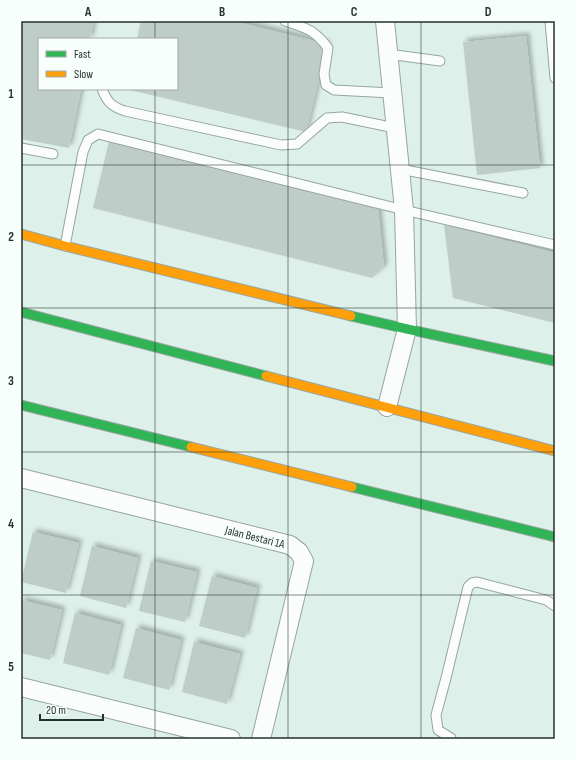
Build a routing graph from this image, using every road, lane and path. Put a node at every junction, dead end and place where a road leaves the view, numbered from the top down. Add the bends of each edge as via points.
1 (285, 21) edge
2 (385, 21) edge
3 (550, 21) edge
4 (388, 54) junction
5 (440, 61) dead end
6 (555, 78) edge
7 (102, 90) edge
8 (392, 93) junction
9 (395, 128) junction
10 (21, 148) edge
11 (53, 154) dead end
12 (400, 169) junction
13 (523, 193) dead end
14 (404, 210) junction
15 (21, 234) edge
16 (555, 245) edge
17 (65, 246) junction
18 (21, 312) edge
19 (407, 329) junction
20 (555, 361) edge
21 (21, 405) edge
22 (387, 407) junction
23 (555, 452) edge
24 (21, 478) edge
25 (555, 537) edge
26 (555, 606) edge
27 (21, 687) edge
28 (451, 738) edge
29 (231, 739) edge
30 (261, 739) edge

1 - 8 lane via 309,29 319,36 328,48 324,74 326,85 334,90
2 - 4 street
3 - 6 lane
4 - 5 lane
4 - 8 street
7 - 9 lane via 115,108 281,145 297,144 327,118 342,117
8 - 9 street
9 - 12 street
10 - 11 lane
12 - 13 lane
12 - 14 street
14 - 16 lane
14 - 17 lane via 98,134 88,140 83,152
14 - 19 street
15 - 17 street
17 - 19 street
18 - 22 street
19 - 20 street
19 - 22 street
21 - 25 street
22 - 23 street
24 - 30 street, Jalan Bestari 1A via 290,545 299,552 304,561
26 - 28 lane via 546,600 477,582 468,587 436,715 438,730
27 - 29 street

